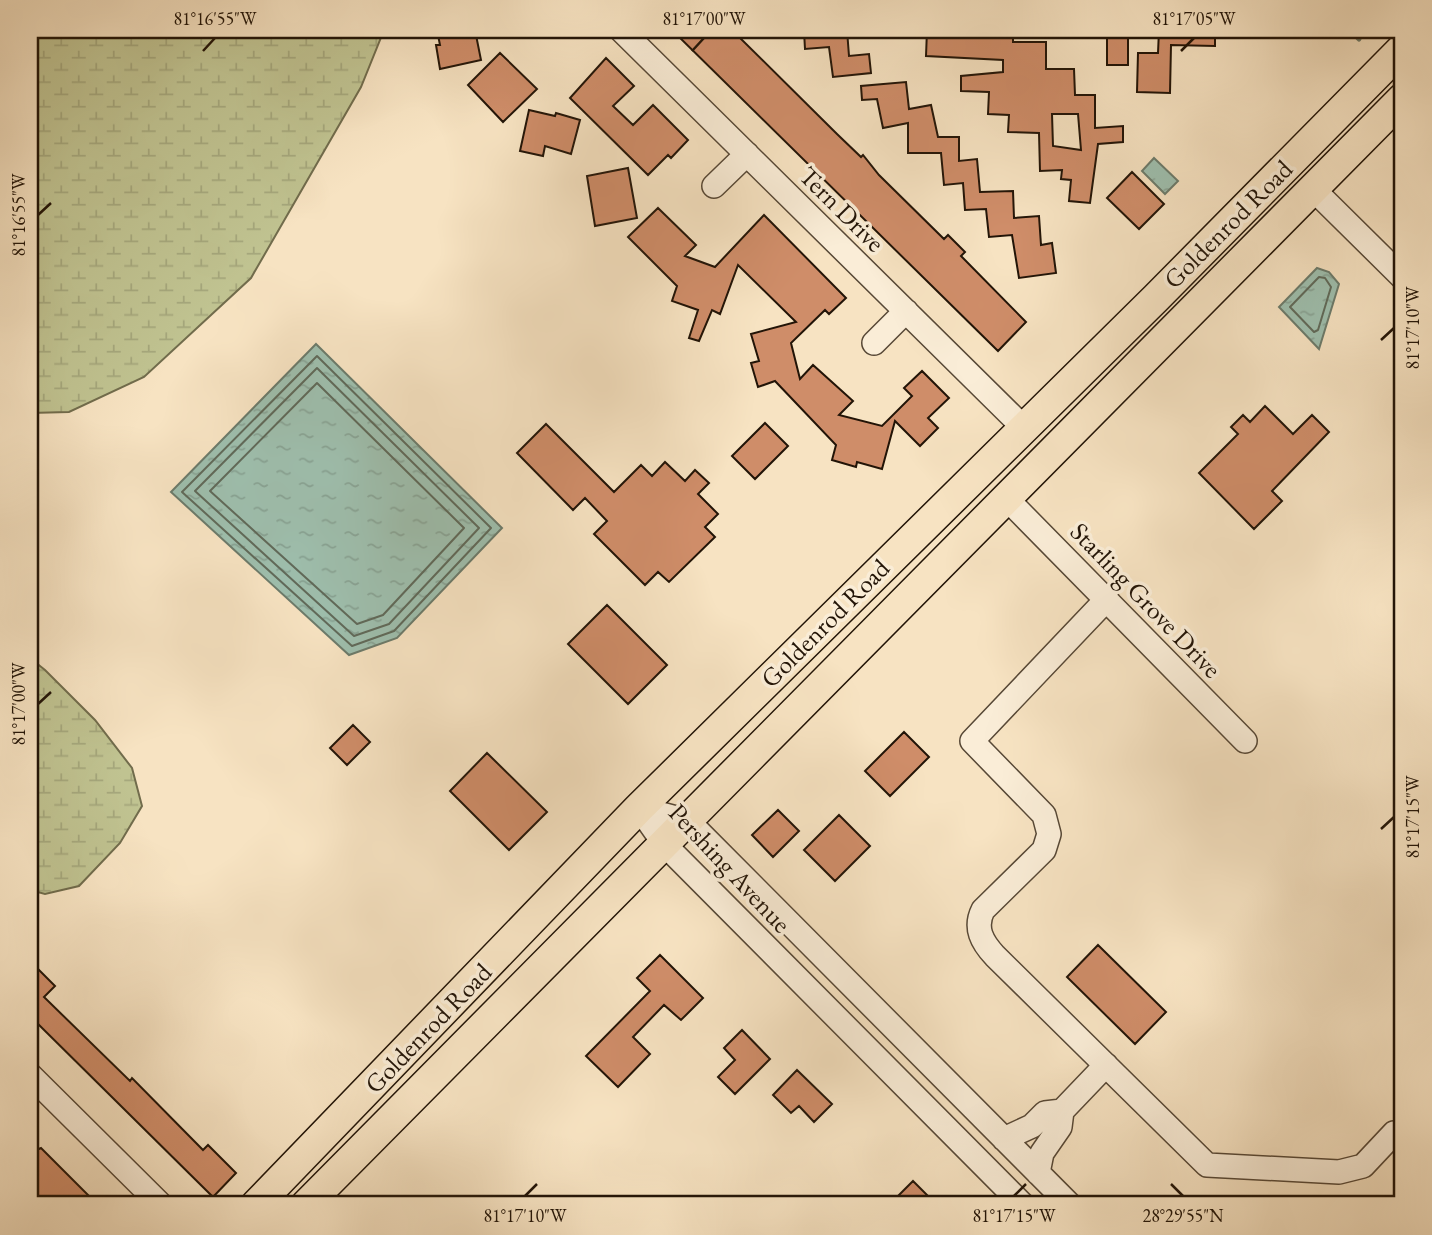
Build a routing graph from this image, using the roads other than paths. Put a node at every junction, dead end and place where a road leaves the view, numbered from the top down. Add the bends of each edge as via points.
1 (621, 30) edge
2 (1402, 49) edge
3 (1402, 99) edge
4 (747, 154) junction
5 (1281, 169) junction
6 (714, 186) dead end
7 (1309, 192) junction
8 (1402, 277) edge
9 (906, 312) junction
10 (874, 344) dead end
11 (1024, 428) junction
12 (1007, 499) junction
13 (1107, 600) junction
14 (1245, 741) dead end
15 (639, 808) junction
16 (688, 821) junction
17 (664, 845) junction
18 (438, 1018) junction
19 (1106, 1065) junction
20 (30, 1075) edge
21 (1062, 1111) junction
22 (1004, 1139) junction
23 (1402, 1141) edge
24 (1038, 1172) junction
25 (161, 1205) edge
26 (256, 1205) edge
27 (276, 1205) edge
28 (306, 1205) edge
29 (1023, 1205) edge
30 (1070, 1205) edge

1 - 4 street, Tern Drive
2 - 5 main road, Goldenrod Road
3 - 7 main road, Goldenrod Road
4 - 6 street
4 - 9 street, Tern Drive
5 - 7 street
5 - 11 main road, Goldenrod Road
7 - 8 street
7 - 12 main road, Goldenrod Road
9 - 10 street
9 - 11 street, Tern Drive
11 - 15 main road, Goldenrod Road
12 - 13 street, Starling Grove Drive
12 - 16 main road, Goldenrod Road
13 - 14 street, Starling Grove Drive
13 - 19 street via 972,741 1044,815 1049,826 1044,850 983,910 978,919 981,938
15 - 16 street, Pershing Avenue
15 - 17 street, Pershing Avenue
15 - 18 main road, Goldenrod Road
16 - 17 main road, Goldenrod Road
16 - 22 street, Pershing Avenue
17 - 28 main road, Goldenrod Road
17 - 29 street, Pershing Avenue
18 - 26 main road, Goldenrod Road
18 - 27 main road via 416,1064
19 - 21 street
19 - 23 street via 1207,1165 1339,1172 1363,1166 1394,1133
20 - 25 street
21 - 22 street via 1045,1113 1032,1126
21 - 24 street via 1060,1127 1042,1153
22 - 24 street, Pershing Avenue
24 - 30 street, Pershing Avenue

